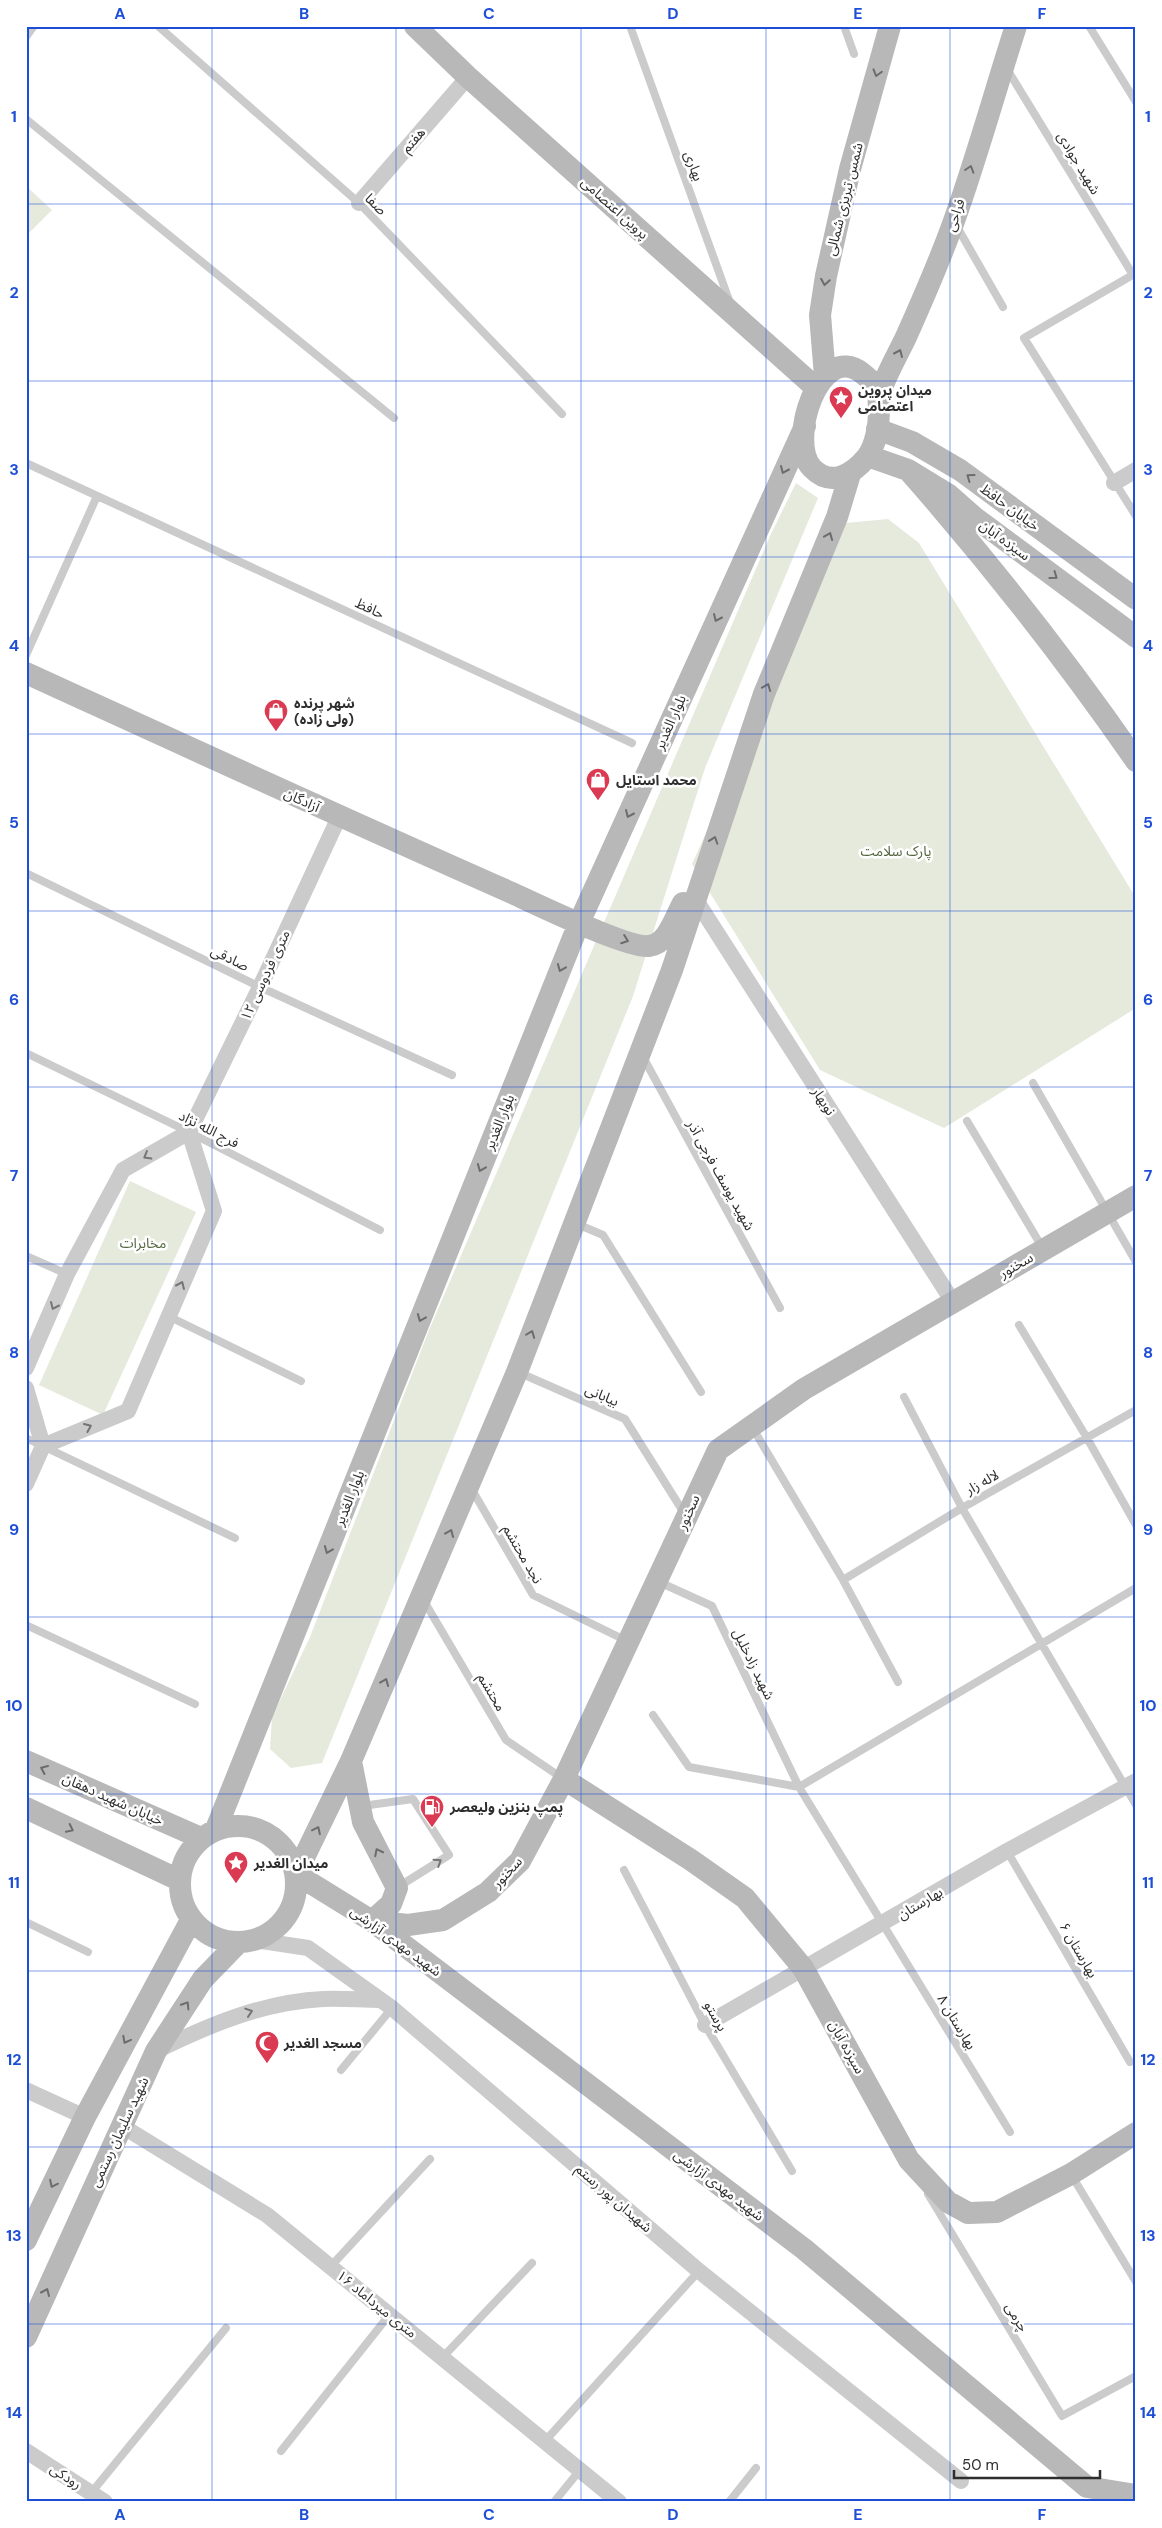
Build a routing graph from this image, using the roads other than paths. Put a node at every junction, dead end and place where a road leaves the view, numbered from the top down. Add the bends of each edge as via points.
1 (34, 26) edge
2 (158, 26) edge
3 (416, 26) edge
4 (630, 26) edge
5 (844, 26) edge
6 (890, 26) edge
7 (1016, 26) edge
8 (1089, 26) edge
9 (26, 37) edge
10 (854, 54) dead end
11 (1004, 63) junction
12 (468, 77) junction
13 (1136, 102) edge
14 (26, 119) edge
15 (358, 203) junction
16 (954, 221) junction
17 (1134, 274) edge
18 (1003, 308) dead end
19 (734, 314) junction
20 (820, 382) junction
21 (878, 397) junction
22 (562, 414) dead end
23 (394, 418) dead end
24 (805, 426) junction
25 (877, 429) junction
26 (868, 456) junction
27 (26, 463) edge
28 (908, 470) junction
29 (1136, 470) edge
30 (850, 474) junction
31 (1114, 483) junction
32 (97, 496) junction
33 (1136, 516) edge
34 (1136, 599) edge
35 (1136, 637) edge
36 (26, 655) edge
37 (26, 673) edge
38 (632, 743) dead end
39 (1136, 762) edge
40 (339, 817) junction
41 (705, 868) junction
42 (26, 873) edge
43 (696, 900) junction
44 (579, 923) junction
45 (260, 987) junction
46 (26, 1053) edge
47 (640, 1053) junction
48 (452, 1075) dead end
49 (1032, 1083) dead end
50 (967, 1121) dead end
51 (189, 1132) junction
52 (1136, 1196) edge
53 (1107, 1212) junction
54 (575, 1223) junction
55 (380, 1230) dead end
56 (1043, 1249) junction
57 (26, 1256) edge
58 (1136, 1262) edge
59 (67, 1274) junction
60 (952, 1302) junction
61 (780, 1308) dead end
62 (167, 1315) junction
63 (1019, 1325) dead end
64 (26, 1368) edge
65 (517, 1372) junction
66 (301, 1380) dead end
67 (26, 1388) edge
68 (701, 1392) dead end
69 (904, 1397) dead end
70 (1136, 1410) edge
71 (751, 1426) junction
72 (26, 1438) edge
73 (1087, 1438) junction
74 (43, 1446) junction
75 (26, 1484) edge
76 (470, 1486) junction
77 (962, 1508) junction
78 (686, 1517) junction
79 (1136, 1525) edge
80 (235, 1538) dead end
81 (843, 1580) junction
82 (656, 1581) junction
83 (1136, 1588) edge
84 (422, 1597) junction
85 (26, 1625) edge
86 (627, 1641) junction
87 (1041, 1643) junction
88 (898, 1682) dead end
89 (195, 1704) dead end
90 (653, 1715) dead end
91 (26, 1761) edge
92 (351, 1762) junction
93 (564, 1779) junction
94 (1130, 1785) edge
95 (800, 1787) junction
96 (1136, 1805) edge
97 (358, 1807) junction
98 (26, 1808) edge
99 (208, 1833) junction
100 (1007, 1851) junction
101 (624, 1870) dead end
102 (296, 1874) junction
103 (179, 1880) junction
104 (397, 1888) junction
105 (191, 1920) junction
106 (372, 1921) junction
107 (26, 1922) edge
108 (884, 1924) junction
109 (246, 1941) junction
110 (88, 1952) dead end
111 (803, 1968) junction
112 (386, 2004) junction
113 (705, 2025) junction
114 (156, 2052) junction
115 (1130, 2062) dead end
116 (341, 2070) dead end
117 (26, 2090) edge
118 (85, 2117) junction
119 (122, 2126) junction
120 (1010, 2132) dead end
121 (1136, 2133) edge
122 (430, 2159) dead end
123 (909, 2160) junction
124 (792, 2171) dead end
125 (1071, 2174) junction
126 (26, 2240) edge
127 (532, 2263) dead end
128 (331, 2266) junction
129 (699, 2271) junction
130 (1136, 2282) edge
131 (390, 2314) junction
132 (226, 2328) dead end
133 (26, 2337) edge
134 (442, 2358) junction
135 (1136, 2376) edge
136 (545, 2441) junction
137 (26, 2451) edge
138 (281, 2451) dead end
139 (756, 2468) dead end
140 (580, 2470) junction
141 (961, 2481) dead end
142 (1136, 2495) edge
143 (98, 2498) edge
144 (554, 2502) edge
145 (619, 2502) edge
146 (729, 2502) edge

1 - 9 lane
2 - 15 lane, صفا
3 - 12 street, پروین اعتصامی
4 - 19 lane, بهاری
5 - 10 lane
6 -> 20 street, شمس تبریزی شمالی via 850,169 826,276 820,316
7 - 11 street, فراحی
8 - 13 lane
16 -> 11 street, فراحی
11 - 17 lane, شهید جوادی
12 - 15 street, هفتم
12 - 19 street, پروین اعتصامی
14 - 23 lane
15 - 22 lane, صفا
16 - 18 lane
21 -> 16 street, فراحی
17 - 31 lane via 1024,338
19 - 20 street, پروین اعتصامی
20 - 21 street via 842,367 856,368 876,385
20 - 24 street via 810,398
21 - 25 street
24 - 30 street via 806,453 812,468 837,479
24 -> 44 street, بلوار الغدیر
25 - 26 street
34 -> 25 street, خیابان حافظ via 960,470 912,442
26 - 28 street, سیزده آبان
26 - 30 street
27 - 32 lane, حافظ
28 -> 35 street, سیزده آبان via 949,495
28 - 39 street via 1088,691
29 - 31 street
41 -> 30 street via 764,694 837,517
31 - 33 lane
32 - 36 lane
32 - 38 lane, حافظ
37 - 40 street, آزادگان
40 - 44 street, آزادگان
40 - 45 street, ۱۲ متری فردوسی
41 - 43 street
44 -> 41 street, آزادگان via 632,943 655,944 668,932
42 - 45 lane, صادقی
43 - 47 street
43 - 60 street, نوبهار
44 -> 99 street, بلوار الغدیر
45 - 48 lane, صادقی
45 - 51 street, ۱۲ متری فردوسی
46 - 51 lane, فرج الله نژاد
47 - 54 street
47 - 61 lane, شهید یوسف فرجی آذر
49 - 53 lane
50 - 56 lane
51 - 55 lane, فرج الله نژاد
51 -> 59 street via 123,1170
62 -> 51 street via 214,1211
52 - 53 street, سخنور
53 - 56 street, سخنور
53 - 58 lane
65 -> 54 street
54 - 68 lane via 603,1235
56 - 60 street, سخنور
57 - 59 lane
59 -> 64 street
60 - 71 street, سخنور via 786,1400
62 - 66 lane
74 -> 62 street via 128,1410
63 - 73 lane
65 - 76 street
65 - 78 lane, بیابانی via 625,1419
67 - 74 street
69 - 77 lane
70 - 73 lane, لاله زار
71 - 78 street, سخنور via 718,1450
71 - 81 lane
72 - 74 lane
73 - 77 lane, لاله زار
73 - 79 lane
74 - 75 street
74 - 80 lane
84 -> 76 street
76 - 86 lane, نجد محتشم via 533,1595
77 - 81 lane, لاله زار
77 - 87 lane
78 - 82 street, سخنور
81 - 88 lane
82 - 86 street, سخنور
82 - 95 lane, شهید زادخلیل via 712,1606
83 - 87 lane
92 -> 84 street
84 - 93 lane, محتشم via 506,1740
85 - 89 lane
86 - 93 street, سخنور
87 - 94 lane
87 - 95 lane
90 - 95 lane via 690,1767
99 -> 91 street, خیابان شهید دهقان
92 - 97 street
102 -> 92 street
93 - 106 street, سخنور via 520,1861 488,1892 443,1920 408,1925
93 - 111 street, سیزده آبان via 745,1898
94 - 96 lane
94 - 100 street, بهارستان
95 - 108 lane, شهید زادخلیل
104 -> 97 street
104 -> 97 lane via 449,1855 413,1799
98 -> 103 street
99 - 102 street via 233,1825 267,1832 285,1850
99 - 103 street via 190,1850 182,1864
100 - 108 street, بهارستان
100 - 115 lane, بهارستان ۶
101 - 113 lane, پرستو
102 - 106 street, شهید مهدی آزارشی
102 - 109 street via 293,1904 287,1916 278,1927
103 - 105 street via 182,1904
104 - 106 street via 391,1904
105 - 109 street via 220,1940
105 -> 118 street
106 - 142 street, شهید مهدی آزارشی via 804,2249 1087,2488
107 - 110 lane
108 - 111 street, بهارستان
108 - 120 lane, بهارستان ۸
109 - 112 street, شهیدان پور رستم via 308,1948
114 -> 109 street, شهید سلیمان رستمی via 203,1978
111 - 113 street, بهارستان
111 - 123 street, سیزده آبان
114 -> 112 street via 208,2025 264,2007 322,1999
112 - 116 lane
112 - 129 street, شهیدان پور رستم
113 - 124 lane, پرستو
114 - 119 street, شهید سلیمان رستمی
117 - 118 street
118 -> 126 street
119 - 128 street, ۱۶ متری میرداماد via 267,2215
133 -> 119 street, شهید سلیمان رستمی
121 - 125 street, سیزده آبان
122 - 128 lane
123 - 125 street, سیزده آبان via 948,2202 968,2213 997,2212
123 - 135 lane, چرمی via 1062,2416
125 - 130 lane
127 - 134 lane
128 - 131 street, ۱۶ متری میرداماد
129 - 136 lane
129 - 141 street, شهیدان پور رستم
131 - 134 street, ۱۶ متری میرداماد
131 - 138 lane
132 - 143 lane
134 - 136 street, ۱۶ متری میرداماد
136 - 140 street, ۱۶ متری میرداماد
137 - 143 street, رودکی
139 - 146 lane
140 - 144 lane
140 - 145 street, ۱۶ متری میرداماد

